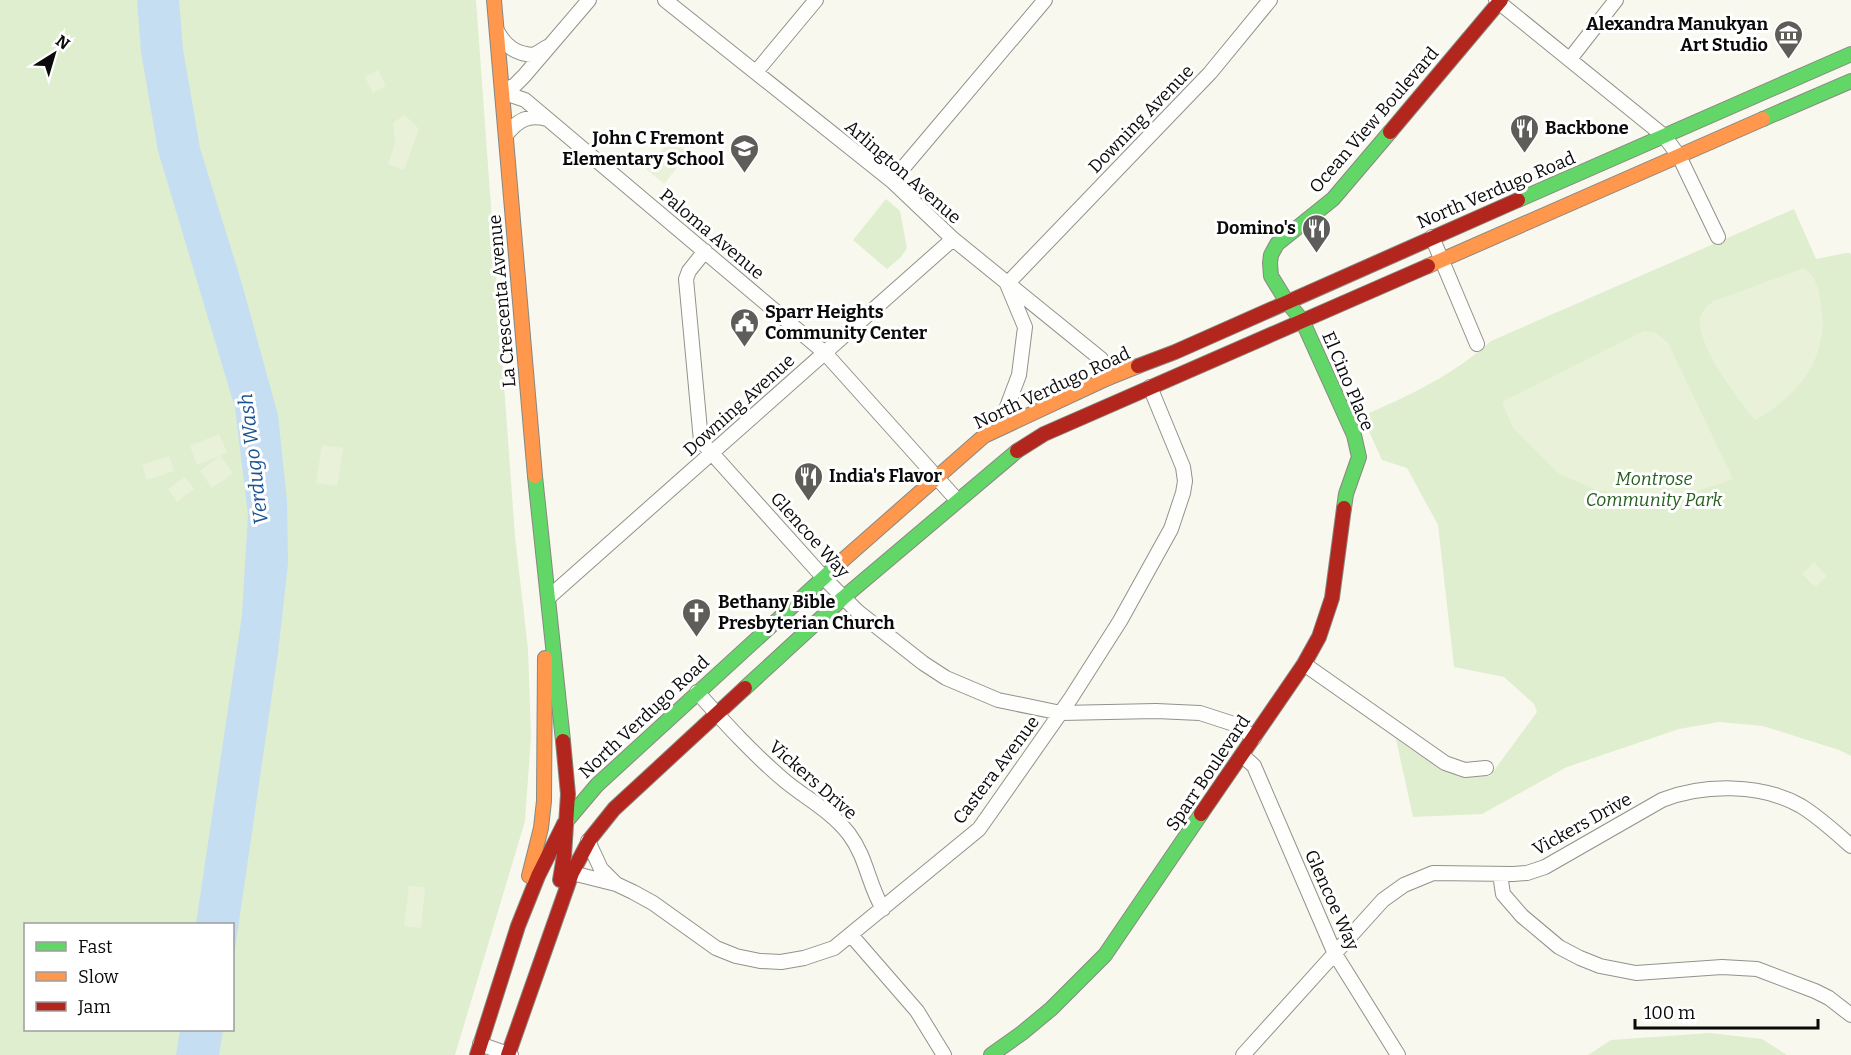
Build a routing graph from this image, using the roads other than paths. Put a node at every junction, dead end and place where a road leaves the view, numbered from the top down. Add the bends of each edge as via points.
1 (494, 0) edge
2 (588, 0) edge
3 (664, 0) edge
4 (816, 0) edge
5 (1045, 0) edge
6 (1270, 0) edge
7 (1616, 0) edge
8 (1499, 1) edge
9 (497, 30) junction
10 (552, 45) junction
11 (1851, 54) edge
12 (1570, 59) junction
13 (756, 72) junction
14 (1851, 81) edge
15 (502, 92) junction
16 (547, 119) junction
17 (506, 135) junction
18 (1664, 136) junction
19 (1679, 156) junction
20 (892, 182) junction
21 (1432, 237) junction
22 (1718, 237) dead end
23 (953, 239) junction
24 (705, 251) junction
25 (1441, 260) junction
26 (1007, 284) junction
27 (1287, 302) junction
28 (1302, 320) junction
29 (1477, 344) dead end
30 (825, 353) junction
31 (1108, 378) junction
32 (1150, 387) junction
33 (999, 428) junction
34 (712, 454) junction
35 (1359, 457) joint
36 (936, 477) junction
37 (957, 500) junction
38 (823, 577) junction
39 (548, 598) junction
40 (843, 598) junction
41 (1304, 664) junction
42 (697, 692) junction
43 (1061, 713) junction
44 (718, 714) junction
45 (1254, 738) junction
46 (1242, 755) junction
47 (1486, 768) dead end
48 (566, 819) junction
49 (588, 841) junction
50 (1851, 846) edge
51 (572, 873) junction
52 (1500, 874) junction
53 (616, 884) junction
54 (883, 909) junction
55 (518, 926) junction
56 (851, 935) junction
57 (549, 942) junction
58 (1335, 954) junction
59 (1849, 1010) edge
60 (478, 1049) edge
61 (509, 1055) edge
62 (944, 1055) edge
63 (991, 1055) edge
64 (1243, 1055) edge
65 (1398, 1055) edge

1 - 9 main road, La Crescenta Avenue
2 - 10 street
3 - 13 street, Arlington Avenue
4 - 13 street
5 - 20 street
6 - 26 street, Downing Avenue via 1210,73
7 - 12 street
8 - 12 street
8 - 27 main road, Ocean View Boulevard via 1333,199 1277,244 1271,255 1271,276
9 - 10 street via 506,45 525,54 534,55
9 - 15 main road, La Crescenta Avenue
10 - 15 street via 519,81
11 - 18 main road, North Verdugo Road
12 - 18 street
13 - 20 street, Arlington Avenue
14 - 19 main road
15 - 16 street, Paloma Avenue via 525,100
15 - 17 main road, La Crescenta Avenue
16 - 17 street via 527,117
16 - 24 street, Paloma Avenue
17 - 39 main road, La Crescenta Avenue
18 - 19 street
18 - 21 main road, North Verdugo Road
19 - 22 street
19 - 25 main road
20 - 23 street, Arlington Avenue
21 - 25 street
21 - 27 main road, North Verdugo Road
23 - 26 street, Arlington Avenue
23 - 30 street, Downing Avenue
24 - 30 street, Paloma Avenue
24 - 34 street, Glencoe Way via 689,271 687,288 700,438
25 - 28 main road
25 - 29 street
26 - 31 street, Arlington Avenue via 1101,359
26 - 33 street via 1025,327 1019,375
27 - 28 main road, Ocean View Boulevard
27 - 31 main road, North Verdugo Road
28 - 32 main road
28 - 35 main road, El Cino Place via 1354,435
30 - 34 street, Downing Avenue
30 - 36 street, Paloma Avenue
31 - 33 main road, North Verdugo Road
32 - 37 main road via 1044,434
32 - 43 street, Castera Avenue via 1183,467 1181,501 1171,529 1120,621
33 - 36 main road, North Verdugo Road
34 - 38 street, Glencoe Way
34 - 39 street, Downing Avenue
35 - 41 main road, Sparr Boulevard via 1346,494 1332,598 1319,637
36 - 37 street, Paloma Avenue
36 - 38 main road, North Verdugo Road
37 - 40 main road
38 - 40 street, Glencoe Way
38 - 42 main road, North Verdugo Road
39 - 48 main road, La Crescenta Avenue via 568,794
39 - 55 main road, La Crescenta Avenue via 542,821
40 - 43 street, Glencoe Way via 946,678 998,700
40 - 44 main road
41 - 45 main road, Sparr Boulevard
41 - 47 street via 1445,763 1465,770
42 - 44 street, Vickers Drive
42 - 48 main road, North Verdugo Road via 583,798
43 - 45 street, Glencoe Way via 1200,713 1237,725
43 - 54 street, Castera Avenue via 979,829
44 - 49 main road via 614,809
44 - 54 street, Vickers Drive via 760,758 832,815 849,835 865,861
45 - 46 main road, Sparr Boulevard
46 - 58 street, Glencoe Way via 1254,766
46 - 63 main road, Sparr Boulevard via 1105,955 1066,995
48 - 55 main road, North Verdugo Road
48 - 57 main road, La Crescenta Avenue via 564,856
49 - 51 main road
49 - 53 street, Castera Avenue via 601,869
50 - 52 street, Vickers Drive via 1792,802 1755,791 1714,789 1662,800 1545,867 1527,873
51 - 53 street, Castera Avenue
51 - 57 main road
52 - 58 street, Vickers Drive via 1433,873 1404,885 1383,900
52 - 59 street via 1503,894 1539,932 1559,947 1600,966 1636,973 1722,967 1757,969 1809,987
53 - 56 street, Castera Avenue via 653,903 716,948 736,956 782,962 804,958 834,948
54 - 56 street, Castera Avenue
55 - 60 main road, North Verdugo Road
56 - 62 street via 916,1011
57 - 61 main road
58 - 64 street, Vickers Drive
58 - 65 street, Glencoe Way
60 - 61 street

